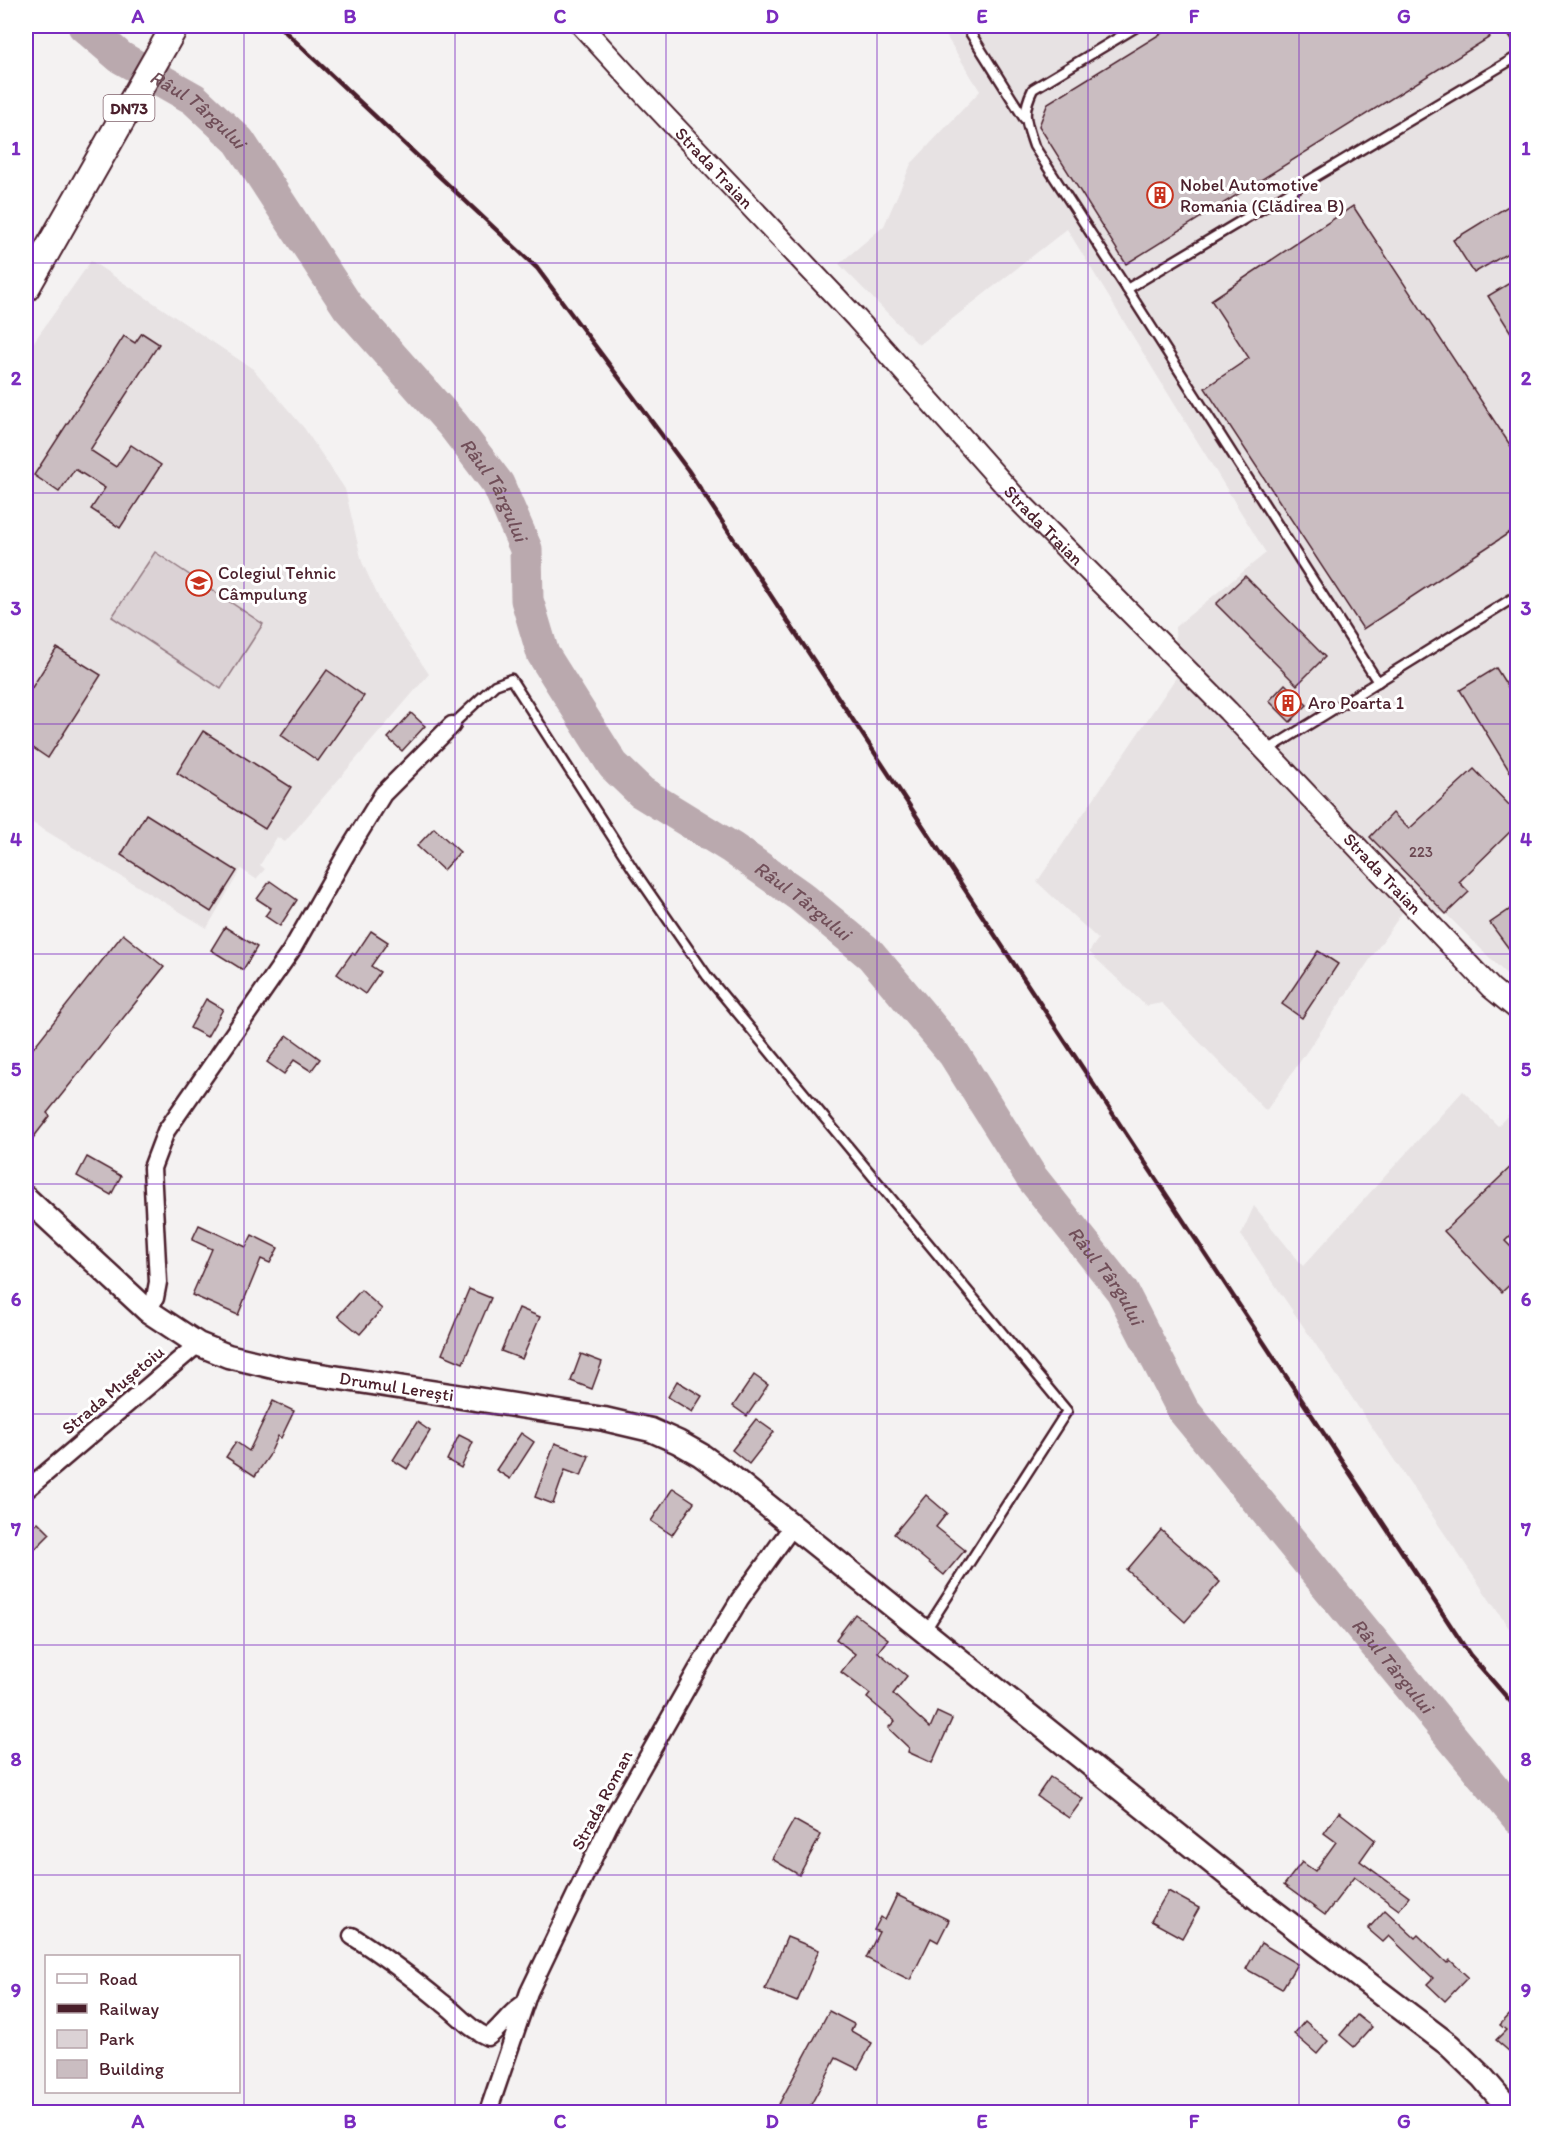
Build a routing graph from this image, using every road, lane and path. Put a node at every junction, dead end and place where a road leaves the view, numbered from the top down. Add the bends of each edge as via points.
1 (175, 26) edge
2 (582, 26) edge
3 (966, 26) edge
4 (1138, 26) edge
5 (1509, 26) edge
6 (1518, 39) edge
7 (1518, 56) edge
8 (1026, 121) junction
9 (26, 288) edge
10 (1127, 289) junction
11 (1518, 595) edge
12 (1378, 682) junction
13 (452, 725) joint
14 (1266, 751) junction
15 (1518, 1010) edge
16 (26, 1198) edge
17 (148, 1311) junction
18 (198, 1344) junction
19 (26, 1490) edge
20 (792, 1527) junction
21 (924, 1633) junction
22 (352, 1936) dead end
23 (526, 2002) junction
24 (488, 2112) edge
25 (1512, 2112) edge

1 - 9 main road, DN73
2 - 14 street, Strada Traian via 856,318 1016,498
3 - 8 lane
4 - 8 lane via 1033,89 1025,105
5 - 6 lane
7 - 10 lane
8 - 10 lane via 1035,146
10 - 12 lane
11 - 12 lane
12 - 14 lane
13 - 17 street via 383,794 291,951 166,1131 152,1168 158,1282
13 - 21 lane via 495,685 511,679 707,976 1067,1411
14 - 15 street, Strada Traian via 1491,988
16 - 17 main road, Drumul Lerești
17 - 18 main road, Drumul Lerești
18 - 19 street, Strada Mușetoiu
18 - 20 main road, Drumul Lerești via 274,1367 560,1411 651,1430 701,1455
20 - 21 main road, Drumul Lerești
20 - 23 street, Strada Roman via 728,1619 609,1825
21 - 25 main road, Drumul Lerești via 1269,1908 1449,2044
22 - 23 street via 488,2037
23 - 24 street, Strada Roman

